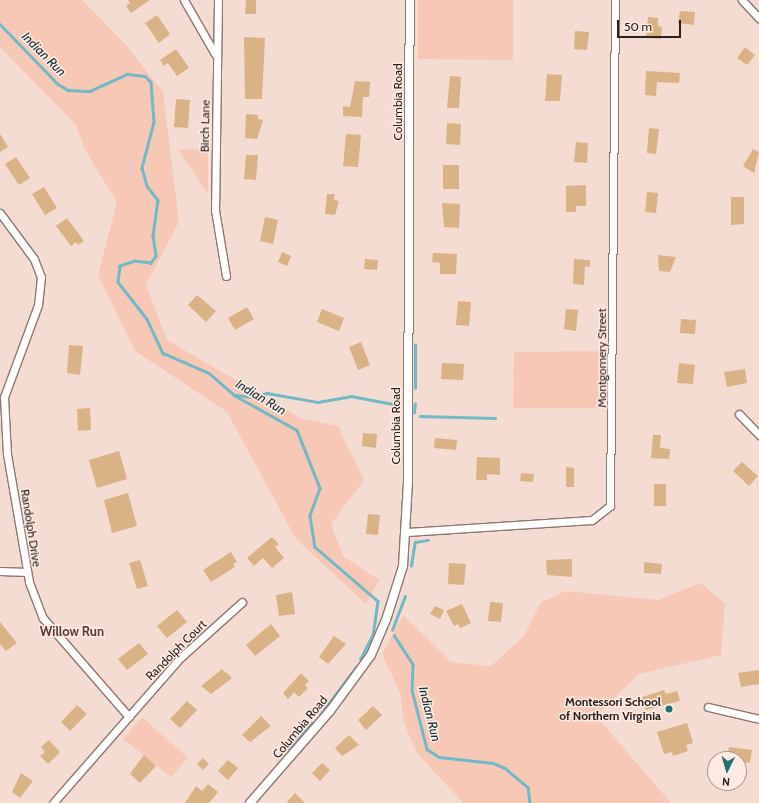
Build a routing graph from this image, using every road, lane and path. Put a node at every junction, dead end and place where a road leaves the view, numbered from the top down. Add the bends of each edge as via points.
1 (184, 0) edge
2 (218, 0) edge
3 (410, 0) edge
4 (615, 0) edge
5 (742, 0) edge
6 (759, 18) edge
7 (217, 59) junction
8 (0, 213) edge
9 (226, 276) dead end
10 (3, 388) edge
11 (739, 414) dead end
12 (759, 435) edge
13 (407, 532) junction
14 (0, 571) edge
15 (27, 572) junction
16 (242, 602) dead end
17 (708, 707) dead end
18 (128, 717) junction
19 (759, 718) edge
20 (53, 803) edge
21 (250, 803) edge

1 - 7 street
2 - 7 street, Birch Lane
3 - 13 street, Columbia Road
4 - 13 street, Montgomery Street via 610,506 592,520
5 - 6 street
7 - 9 street, Birch Lane via 215,210
8 - 10 street, Randolph Drive via 34,259 42,286
10 - 15 street, Randolph Drive via 7,454
11 - 12 street
13 - 21 street, Columbia Road via 397,589 371,655 334,706
14 - 15 street
15 - 18 street, Randolph Drive via 43,618
16 - 18 street, Randolph Court via 181,657
17 - 19 street
18 - 20 street

